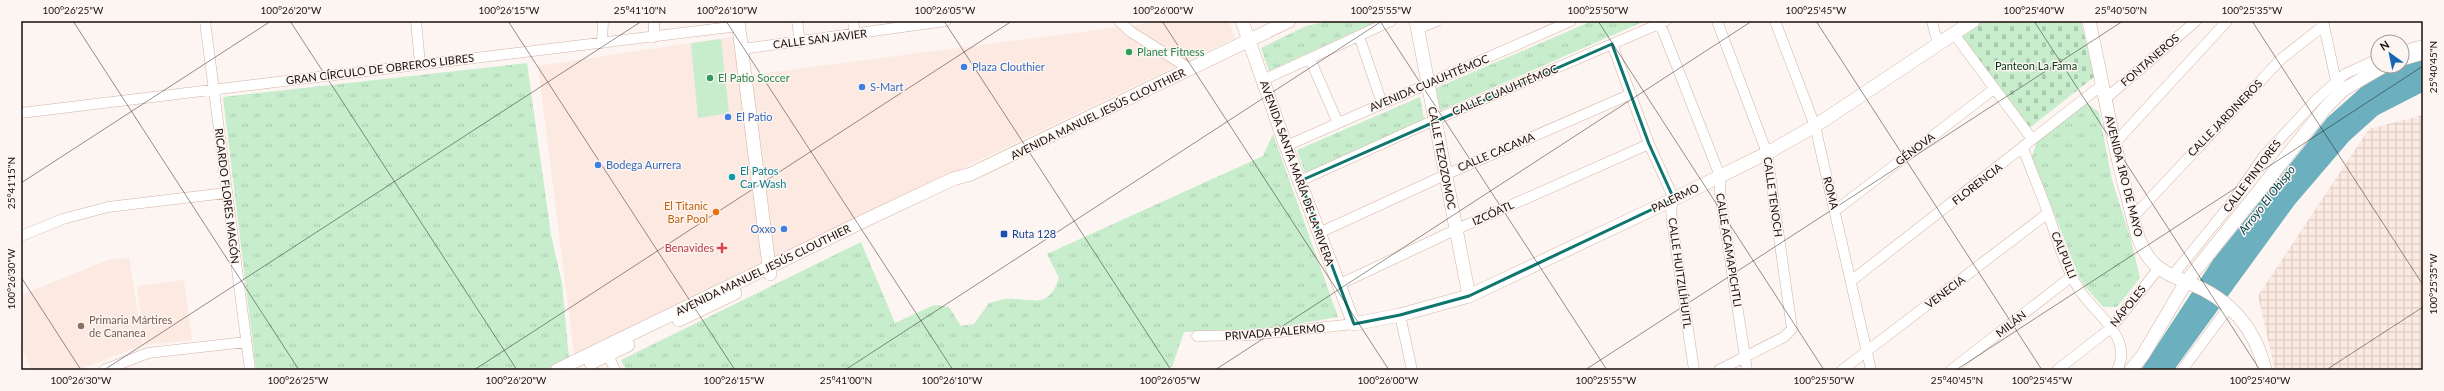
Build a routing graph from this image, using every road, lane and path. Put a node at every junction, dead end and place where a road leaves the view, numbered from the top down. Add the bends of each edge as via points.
1 (205, 21) edge
2 (416, 21) edge
3 (603, 21) edge
4 (654, 21) edge
5 (797, 21) edge
6 (853, 21) edge
7 (946, 21) edge
8 (1119, 21) edge
9 (1242, 21) edge
10 (1289, 21) edge
11 (1391, 21) edge
12 (1437, 21) edge
13 (1571, 21) edge
14 (1717, 21) edge
15 (1775, 21) edge
16 (1932, 21) edge
17 (1973, 21) edge
18 (2090, 21) edge
19 (2196, 21) edge
20 (2227, 21) edge
21 (1662, 22) edge
22 (2323, 23) edge
23 (738, 24) edge
24 (910, 24) edge
25 (1417, 25) edge
26 (855, 34) junction
27 (1954, 34) junction
28 (1359, 36) junction
29 (654, 37) junction
30 (1249, 40) junction
31 (800, 42) junction
32 (602, 43) junction
33 (1612, 44) junction
34 (1938, 45) junction
35 (2423, 45) edge
36 (742, 49) junction
37 (2410, 49) edge
38 (2423, 53) edge
39 (2410, 57) edge
40 (1310, 58) junction
41 (2370, 63) edge
42 (420, 64) junction
43 (1190, 69) junction
44 (2371, 74) edge
45 (1263, 80) junction
46 (2336, 81) junction
47 (1428, 84) junction
48 (2102, 85) junction
49 (213, 88) junction
50 (1994, 89) junction
51 (1631, 94) junction
52 (2104, 100) junction
53 (1382, 103) junction
54 (21, 113) edge
55 (1434, 120) junction
56 (1338, 123) junction
57 (1815, 126) junction
58 (2032, 140) junction
59 (1649, 144) junction
60 (2114, 144) junction
61 (1286, 146) junction
62 (2023, 148) junction
63 (1767, 153) junction
64 (1444, 175) junction
65 (1720, 176) junction
66 (1300, 181) junction
67 (226, 193) junction
68 (1674, 199) junction
69 (1836, 210) junction
70 (2048, 213) junction
71 (2133, 217) junction
72 (1455, 230) junction
73 (1319, 233) junction
74 (21, 236) edge
75 (2159, 268) junction
76 (769, 272) junction
77 (2173, 275) junction
78 (2071, 277) junction
79 (1851, 281) junction
80 (2188, 282) junction
81 (1338, 286) junction
82 (1469, 296) junction
83 (2227, 305) junction
84 (1400, 315) junction
85 (1354, 324) junction
86 (2112, 328) junction
87 (1197, 336) dead end
88 (246, 342) junction
89 (606, 351) junction
90 (1866, 352) junction
91 (1745, 357) junction
92 (104, 370) edge
93 (250, 370) edge
94 (557, 370) edge
95 (576, 370) edge
96 (615, 370) edge
97 (1412, 370) edge
98 (1694, 370) edge
99 (1719, 370) edge
100 (1747, 370) edge
101 (1842, 370) edge
102 (1872, 370) edge
103 (1951, 370) edge
104 (2057, 370) edge
105 (2117, 370) edge
106 (2131, 370) edge
107 (2182, 370) edge
108 (2265, 370) edge

1 - 49 street, RICARDO FLORES MAGÓN
2 - 42 street
3 - 32 street
4 - 29 street
5 - 31 street
6 - 26 street
7 - 24 street, CALLE SAN JAVIER
8 - 43 street via 1131,32
9 - 30 street, AVENIDA SANTA MARÍA DE LA RIVERA
10 - 30 street, AVENIDA MANUEL JESÚS CLOUTHIER
11 - 28 street
12 - 25 street
13 - 47 street, AVENIDA CUAUHTÉMOC
14 - 63 street, CALLE TENOCH
15 - 57 street, ROMA
16 - 34 street
17 - 27 street, PALERMO
18 - 48 street, AVENIDA 1RO DE MAYO
19 - 52 street, FONTANEROS
20 - 60 street
21 - 33 street, CALLE CUAUHTÉMOC
21 - 65 street, CALLE ACAMAPICHTLI
22 - 46 street
22 - 71 street, CALLE JARDINEROS via 2282,59
23 - 29 street, GRAN CÍRCULO DE OBREROS LIBRES
23 - 36 street
24 - 26 street, CALLE SAN JAVIER
25 - 47 street, CALLE TEZOZOMOC
26 - 31 street, CALLE SAN JAVIER
27 - 34 street, PALERMO
27 - 50 street
28 - 40 street
28 - 53 street
29 - 32 street, GRAN CÍRCULO DE OBREROS LIBRES
30 - 43 street, AVENIDA MANUEL JESÚS CLOUTHIER
30 - 45 street, AVENIDA SANTA MARÍA DE LA RIVERA
31 - 36 street, CALLE SAN JAVIER
32 - 42 street, GRAN CÍRCULO DE OBREROS LIBRES
33 - 51 street
33 - 55 street, CALLE CUAUHTÉMOC
34 - 57 street, PALERMO
35 - 37 street
36 - 76 street
38 - 39 street
40 - 45 street
40 - 56 street
41 - 46 street, CALLE PINTORES via 2344,74
42 - 49 street, GRAN CÍRCULO DE OBREROS LIBRES
43 - 76 street, AVENIDA MANUEL JESÚS CLOUTHIER via 971,174 960,183
44 - 80 street via 2344,90 2326,107
45 - 61 street, AVENIDA SANTA MARÍA DE LA RIVERA
46 - 77 street, CALLE PINTORES via 2264,156 2230,205
47 - 53 street, AVENIDA CUAUHTÉMOC
47 - 55 street, CALLE TEZOZOMOC
48 - 52 street, AVENIDA 1RO DE MAYO
48 - 58 street, FLORENCIA
49 - 54 street, GRAN CÍRCULO DE OBREROS LIBRES
49 - 67 street, RICARDO FLORES MAGÓN
50 - 58 street
50 - 69 street, GÉNOVA
51 - 59 street
51 - 64 street, CALLE CACAMA
52 - 60 street, AVENIDA 1RO DE MAYO
53 - 56 street, AVENIDA CUAUHTÉMOC
55 - 64 street, CALLE TEZOZOMOC
55 - 66 street, CALLE CUAUHTÉMOC
56 - 61 street, AVENIDA CUAUHTÉMOC
57 - 63 street, PALERMO
57 - 69 street, ROMA
58 - 62 street, FLORENCIA
59 - 68 street
59 - 72 street, IZCÓATL
60 - 71 street, AVENIDA 1RO DE MAYO
61 - 66 street, AVENIDA SANTA MARÍA DE LA RIVERA
62 - 70 street, CALPULLI
62 - 79 street, FLORENCIA
63 - 65 street, PALERMO
63 - 91 street, CALLE TENOCH via 1791,332
64 - 72 street, CALLE TEZOZOMOC
64 - 73 street, CALLE CACAMA
65 - 68 street, PALERMO
65 - 91 street, CALLE ACAMAPICHTLI via 1720,194
66 - 73 street, AVENIDA SANTA MARÍA DE LA RIVERA
67 - 74 street via 108,207 63,219
67 - 88 street, RICARDO FLORES MAGÓN
68 - 82 street, PALERMO
68 - 98 street, CALLE HUITZILÍHUITL via 1671,208 1672,222
69 - 79 street, ROMA
70 - 78 street, CALPULLI
70 - 90 street, VENECIA
71 - 75 street, AVENIDA 1RO DE MAYO via 2147,256
72 - 81 street, IZCÓATL
72 - 82 street, CALLE TEZOZOMOC
73 - 81 street, AVENIDA SANTA MARÍA DE LA RIVERA
75 - 77 street, AVENIDA 1RO DE MAYO
75 - 86 street, NÁPOLES
76 - 89 street, AVENIDA MANUEL JESÚS CLOUTHIER
77 - 80 street, AVENIDA 1RO DE MAYO
78 - 86 street, CALPULLI via 2085,299
78 - 103 street, MILÁN
79 - 90 street, ROMA
80 - 83 street, AVENIDA 1RO DE MAYO
80 - 106 street
81 - 85 street, AVENIDA SANTA MARÍA DE LA RIVERA
82 - 84 street, PALERMO
83 - 107 street
83 - 108 street, AVENIDA 1RO DE MAYO via 2244,320 2257,341
84 - 85 street, PALERMO
84 - 97 street
85 - 87 street, PRIVADA PALERMO via 1252,336
86 - 104 street, NÁPOLES
86 - 105 street, CALPULLI via 2123,351
88 - 92 street via 154,352
88 - 93 street, RICARDO FLORES MAGÓN
89 - 94 street, AVENIDA MANUEL JESÚS CLOUTHIER
89 - 95 street, AVENIDA MANUEL JESÚS CLOUTHIER
89 - 96 street
90 - 101 street, VENECIA
90 - 102 street, ROMA
91 - 99 street
91 - 100 street, CALLE ACAMAPICHTLI

